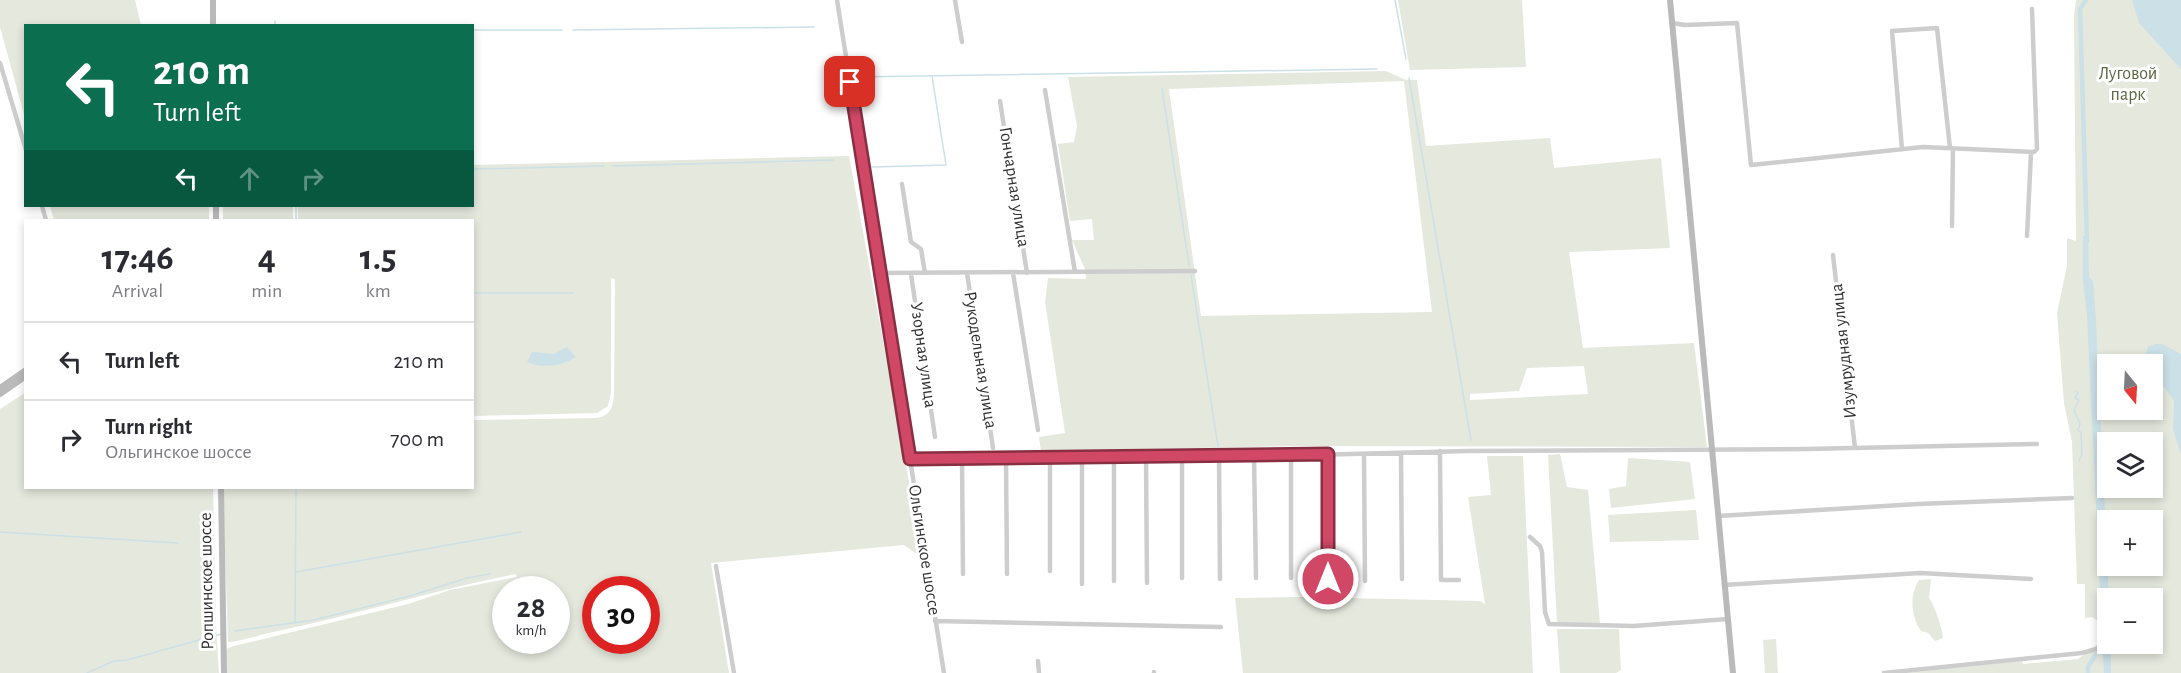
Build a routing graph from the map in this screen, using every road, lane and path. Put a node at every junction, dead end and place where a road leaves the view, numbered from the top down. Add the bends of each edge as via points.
1 (213, 0) edge
2 (837, 0) edge
3 (955, 0) edge
4 (1670, 0) edge
5 (2032, 9) dead end
6 (1672, 23) junction
7 (213, 24) edge
8 (962, 42) dead end
9 (0, 63) edge
10 (1045, 90) dead end
11 (1000, 101) dead end
12 (24, 143) edge
13 (1952, 148) junction
14 (1902, 150) junction
15 (2031, 153) junction
16 (902, 184) dead end
17 (1952, 226) dead end
18 (2027, 236) dead end
19 (1833, 255) dead end
20 (1075, 272) junction
21 (1195, 272) dead end
22 (880, 273) junction
23 (925, 273) junction
24 (967, 273) junction
25 (1012, 273) junction
26 (1027, 273) junction
27 (911, 274) junction
28 (24, 371) edge
29 (24, 377) edge
30 (0, 388) edge
31 (0, 394) edge
32 (1038, 430) dead end
33 (935, 437) dead end
34 (2037, 444) dead end
35 (993, 448) dead end
36 (1712, 448) junction
37 (1855, 448) junction
38 (1440, 452) junction
39 (1401, 453) junction
40 (1328, 454) junction
41 (1364, 454) junction
42 (1291, 455) junction
43 (1182, 456) junction
44 (1219, 456) junction
45 (1254, 456) junction
46 (1050, 457) junction
47 (1082, 457) junction
48 (1114, 457) junction
49 (1146, 457) junction
50 (962, 458) junction
51 (1006, 458) junction
52 (910, 459) junction
53 (221, 489) edge
54 (2072, 498) dead end
55 (1718, 516) junction
56 (1530, 537) dead end
57 (716, 566) dead end
58 (1050, 571) dead end
59 (963, 574) dead end
60 (1006, 574) dead end
61 (1182, 578) dead end
62 (1256, 578) dead end
63 (1291, 578) dead end
64 (1220, 579) dead end
65 (1328, 579) dead end
66 (1402, 579) dead end
67 (2031, 579) dead end
68 (1459, 580) dead end
69 (1114, 581) dead end
70 (1365, 581) dead end
71 (1082, 584) dead end
72 (1147, 584) dead end
73 (1725, 585) junction
74 (1728, 619) junction
75 (935, 621) junction
76 (1221, 627) dead end
77 (2097, 649) edge
78 (1038, 661) dead end
79 (224, 673) edge
80 (734, 673) edge
81 (944, 673) edge
82 (1039, 673) edge
83 (1733, 673) edge
84 (1884, 673) edge

1 - 7 street
2 - 22 street, Ольгинское шоссе
3 - 8 street
4 - 6 street
5 - 15 street via 2037,149
6 - 14 street via 1737,23 1750,165
6 - 36 street
9 - 12 street
10 - 20 street
11 - 26 street, Гончарная улица
13 - 14 street
13 - 14 street via 1937,28 1892,31
13 - 15 street
13 - 17 street
15 - 18 street
16 - 23 street via 911,242 921,249
19 - 37 street, Изумрудная улица
20 - 21 street
20 - 26 street
22 - 27 street
22 - 52 street, Ольгинское шоссе
23 - 24 street
23 - 27 street
24 - 25 street
24 - 35 street, Рукодельная улица
25 - 26 street
25 - 32 street
27 - 33 street, Узорная улица
28 - 30 street
29 - 31 street
34 - 37 street
36 - 37 street
36 - 38 street
36 - 55 street
38 - 39 street
38 - 68 street via 1441,580
39 - 41 street
39 - 66 street
40 - 41 street
40 - 42 street
40 - 65 street
41 - 70 street
42 - 45 street
42 - 63 street
43 - 44 street
43 - 49 street
43 - 61 street
44 - 45 street
44 - 64 street
45 - 62 street
46 - 47 street
46 - 51 street
46 - 58 street
47 - 48 street
47 - 71 street
48 - 49 street
48 - 69 street
49 - 72 street
50 - 51 street
50 - 52 street
50 - 59 street
51 - 60 street
52 - 75 street, Ольгинское шоссе
53 - 79 street, Ропшинское шоссе
54 - 55 street
55 - 73 street
56 - 74 street via 1542,552 1545,612 1550,624 1634,626
57 - 80 street
67 - 73 street via 1920,573
73 - 74 street
74 - 83 street
75 - 76 street
75 - 81 street, Ольгинское шоссе
77 - 84 street
78 - 82 street

